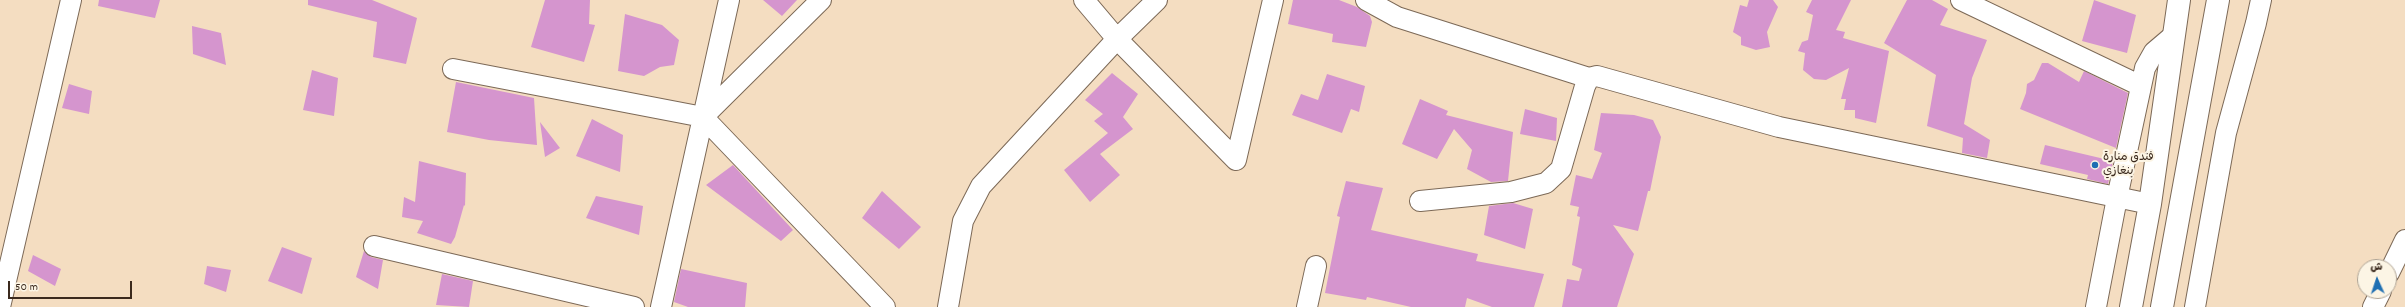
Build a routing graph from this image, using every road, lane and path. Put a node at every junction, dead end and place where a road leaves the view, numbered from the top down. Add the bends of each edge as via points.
1 (71, 0) edge
2 (729, 0) edge
3 (821, 0) edge
4 (1084, 0) edge
5 (1157, 0) edge
6 (1273, 0) edge
7 (1366, 0) edge
8 (1961, 0) edge
9 (2180, 0) edge
10 (2218, 0) edge
11 (2261, 0) edge
12 (2174, 35) junction
13 (1117, 39) junction
14 (453, 69) dead end
15 (1589, 78) junction
16 (2141, 86) junction
17 (703, 117) junction
18 (2116, 198) junction
19 (1420, 201) dead end
20 (2150, 204) junction
21 (2405, 240) edge
22 (374, 246) dead end
23 (1316, 266) dead end
24 (2397, 267) edge
25 (0, 307) edge
26 (634, 307) edge
27 (660, 307) edge
28 (884, 307) edge
29 (948, 307) edge
30 (1307, 307) edge
31 (2096, 307) edge
32 (2131, 307) edge
33 (2162, 307) edge
34 (2195, 307) edge

1 - 25 street
2 - 17 street
3 - 17 street
4 - 13 street
5 - 13 street
6 - 13 street via 1236,160
7 - 15 street via 1397,17
8 - 16 street
9 - 12 highway
10 - 33 highway
11 - 34 street via 2226,133
12 - 16 street via 2154,52 2145,68
12 - 20 highway
13 - 29 street via 981,186 963,221
14 - 17 street
15 - 18 street via 1597,76 1779,127
15 - 19 street via 1561,169 1546,183 1511,192
16 - 18 street
17 - 27 street
17 - 28 street
18 - 20 street
18 - 31 street
20 - 32 highway
21 - 24 street
22 - 26 street
23 - 30 street

